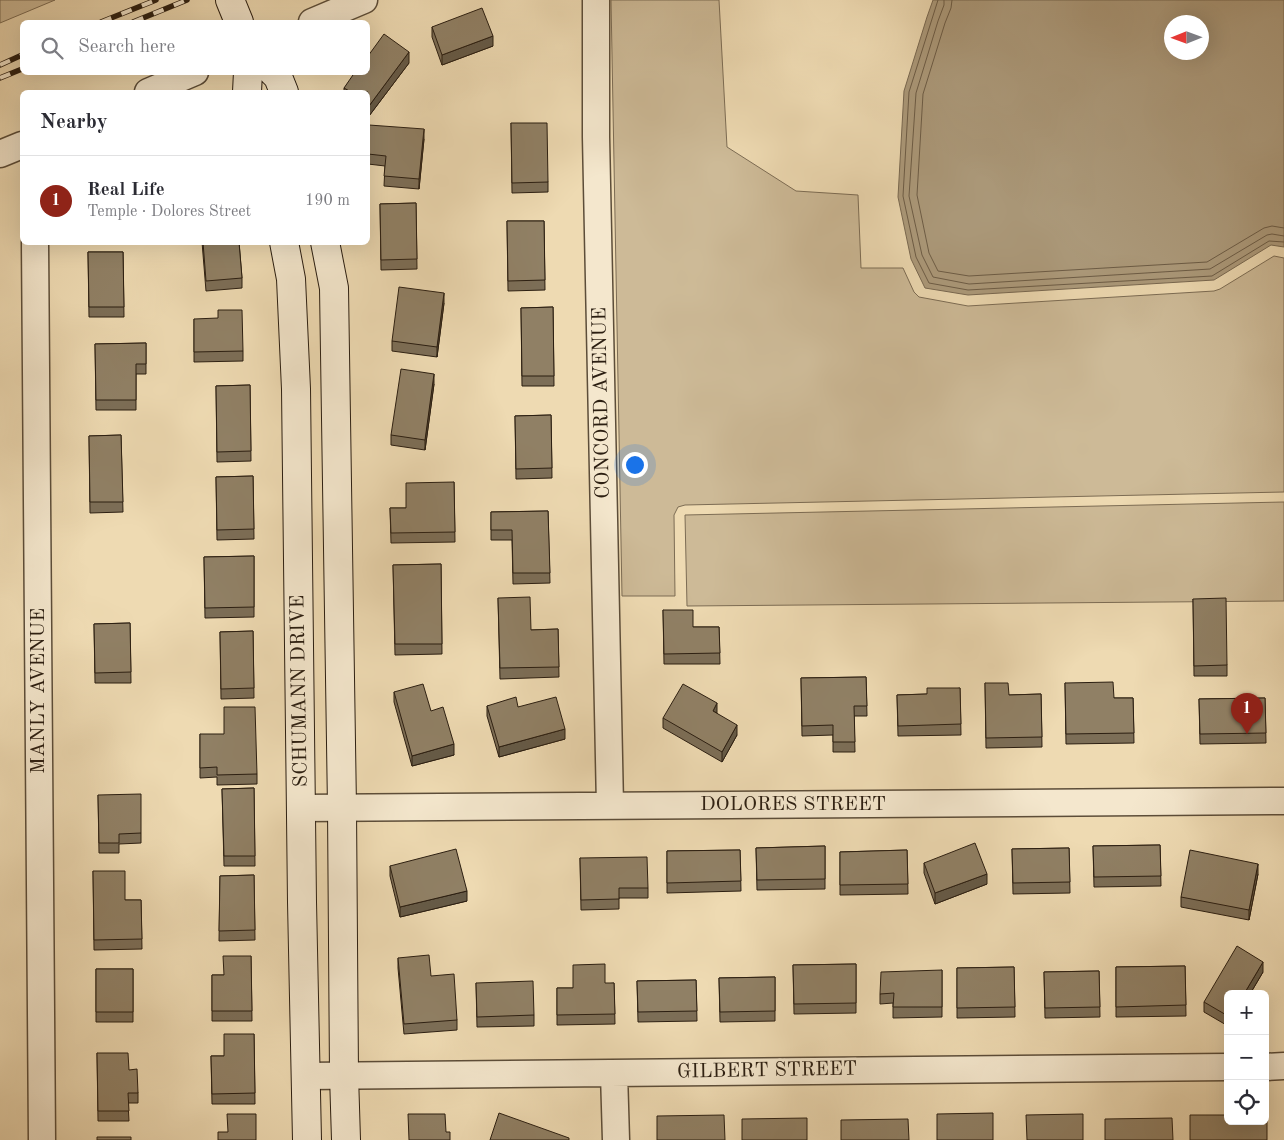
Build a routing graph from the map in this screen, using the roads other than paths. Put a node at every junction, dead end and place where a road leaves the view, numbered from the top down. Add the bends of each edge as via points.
1 (230, 0) edge
2 (364, 0) edge
3 (596, 0) edge
4 (238, 20) edge
5 (317, 20) edge
6 (188, 75) edge
7 (248, 75) edge
8 (276, 75) edge
9 (153, 90) edge
10 (247, 90) edge
11 (283, 90) edge
12 (20, 147) edge
13 (0, 154) edge
14 (35, 245) edge
15 (285, 245) edge
16 (326, 245) edge
17 (334, 288) junction
18 (292, 291) junction
19 (338, 543) junction
20 (298, 546) junction
21 (1284, 801) edge
22 (610, 806) junction
23 (301, 808) junction
24 (342, 808) junction
25 (1284, 1066) edge
26 (1224, 1067) edge
27 (1269, 1067) edge
28 (614, 1073) junction
29 (306, 1076) junction
30 (344, 1076) junction
31 (42, 1140) edge
32 (307, 1140) edge
33 (346, 1140) edge
34 (616, 1140) edge

1 - 4 street
2 - 5 street
3 - 22 street, CONCORD AVENUE
6 - 9 street
7 - 10 street
8 - 11 street
12 - 13 street
14 - 31 street, MANLY AVENUE
15 - 18 street, SCHUMANN DRIVE
16 - 17 street, SCHUMANN DRIVE
17 - 18 street
17 - 19 street, SCHUMANN DRIVE
18 - 20 street, SCHUMANN DRIVE
19 - 20 street
19 - 24 street, SCHUMANN DRIVE
20 - 23 street, SCHUMANN DRIVE
21 - 22 street, DOLORES STREET
22 - 24 street, DOLORES STREET
23 - 24 street, DOLORES STREET
23 - 29 street, SCHUMANN DRIVE
24 - 30 street, SCHUMANN DRIVE
25 - 27 street
26 - 28 street, GILBERT STREET
28 - 30 street, GILBERT STREET
28 - 34 street
29 - 30 street, GILBERT STREET
29 - 32 street, SCHUMANN DRIVE
30 - 33 street, SCHUMANN DRIVE

